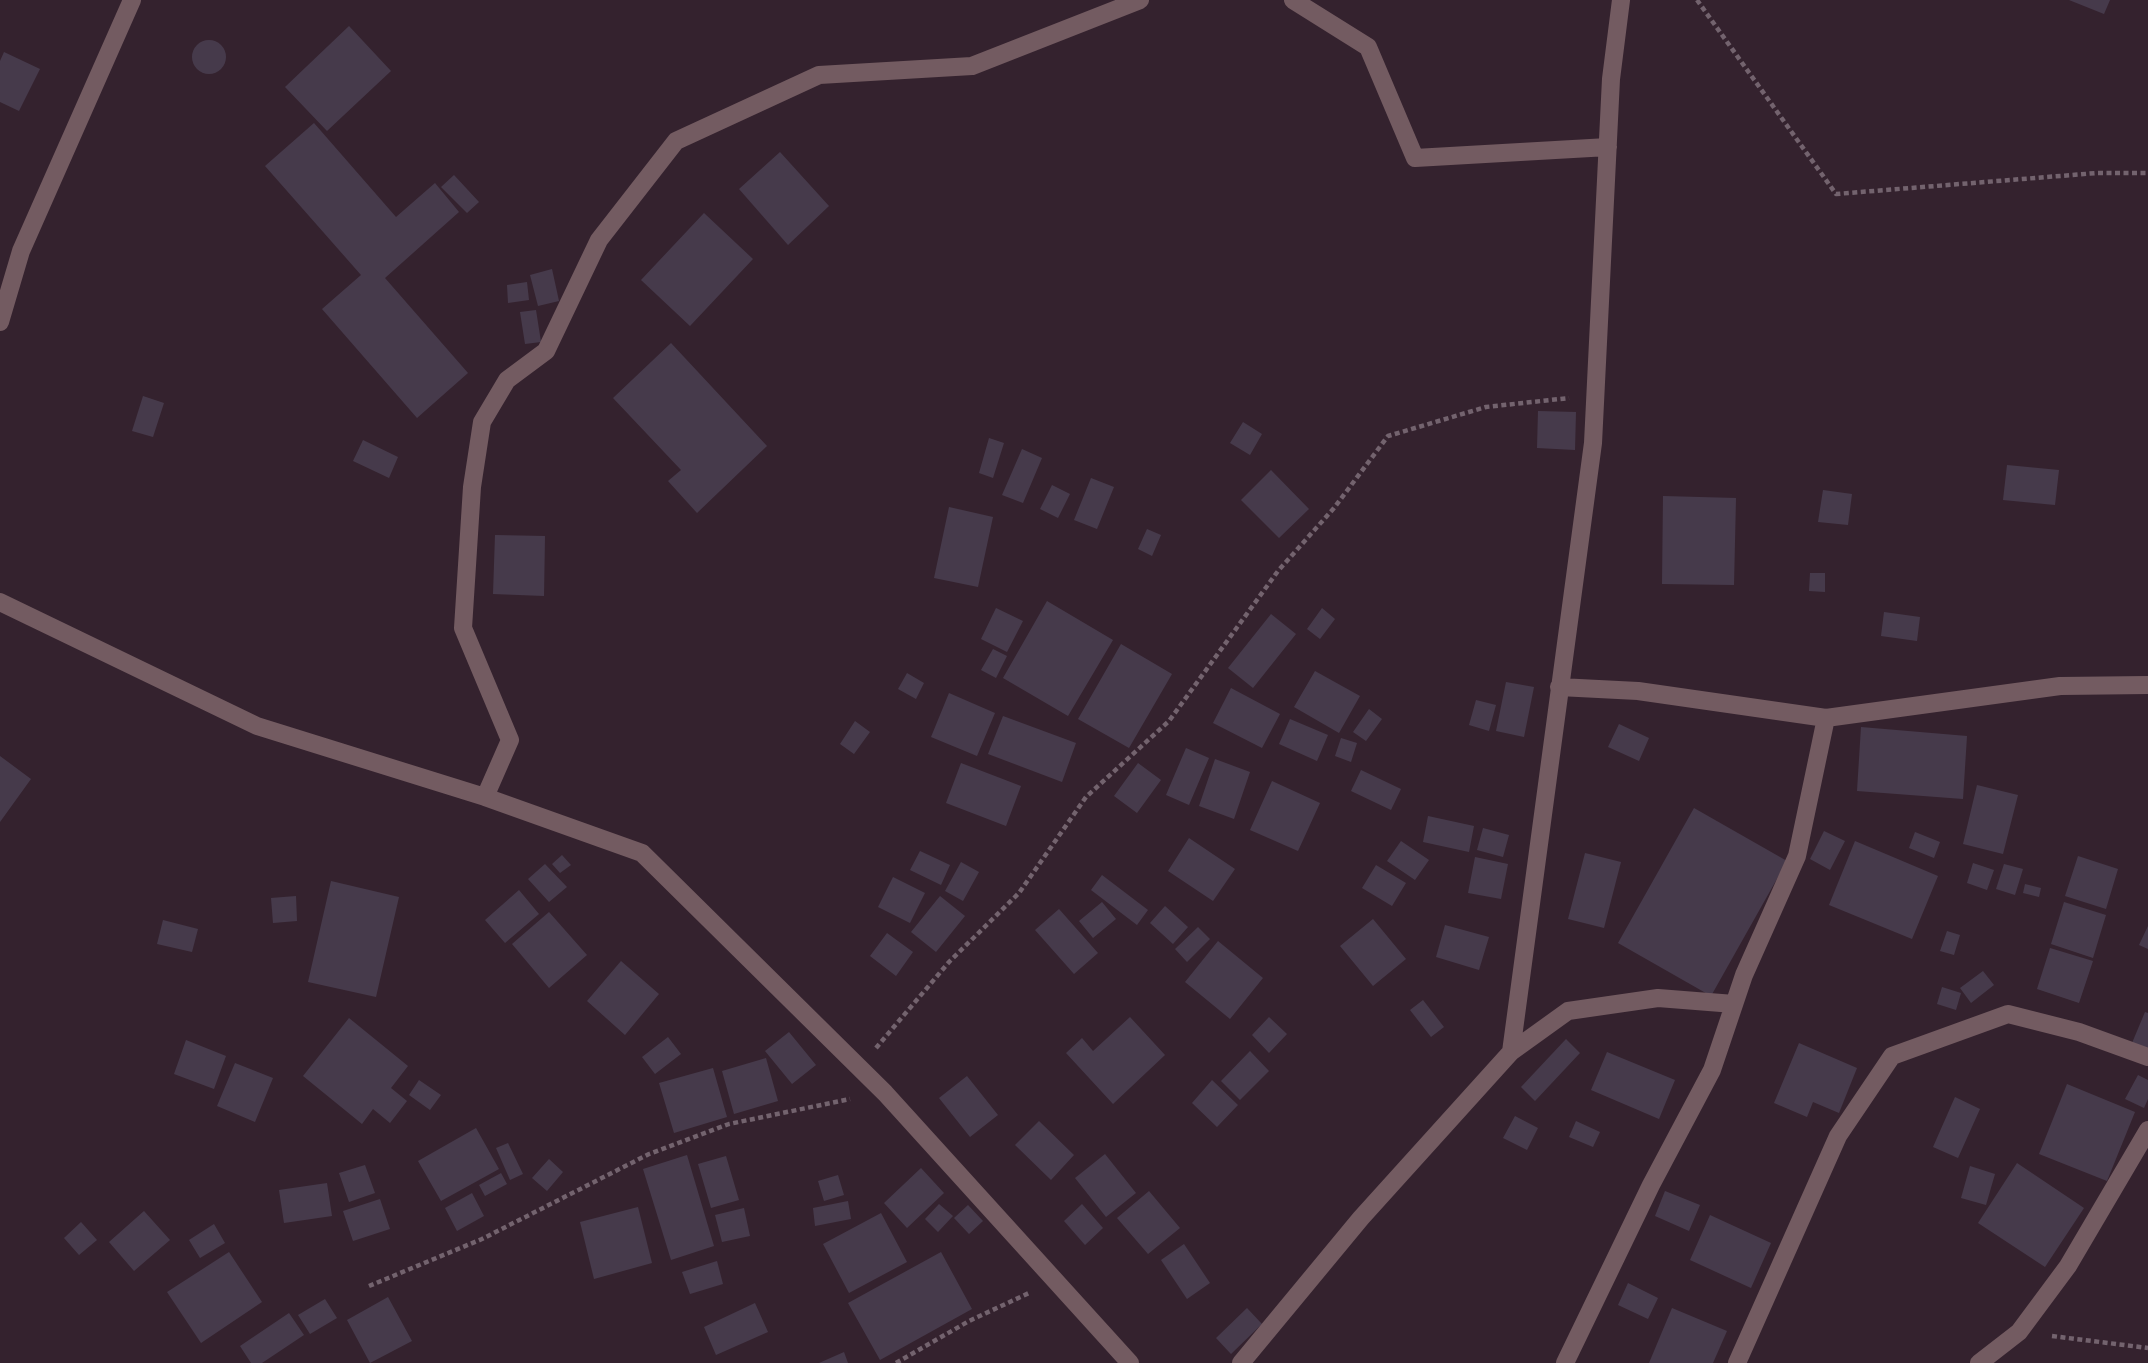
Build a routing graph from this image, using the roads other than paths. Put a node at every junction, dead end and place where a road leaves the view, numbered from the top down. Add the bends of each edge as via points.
1 (132, 0) edge
2 (1140, 0) edge
3 (1293, 0) edge
4 (1621, 0) edge
5 (1608, 147) junction
6 (0, 322) edge
7 (0, 602) edge
8 (2148, 685) edge
9 (1559, 687) junction
10 (1826, 718) junction
11 (485, 797) junction
12 (1734, 1004) junction
13 (1511, 1052) junction
14 (2148, 1057) edge
15 (2148, 1130) edge
16 (1130, 1363) edge
17 (1241, 1363) edge
18 (1565, 1363) edge
19 (1737, 1363) edge
20 (1979, 1363) edge

1 - 6 street via 21,251
2 - 11 street via 972,66 819,75 676,141 599,240 545,351 507,380 482,422 472,487 463,628 510,740
3 - 5 street via 1368,47 1415,158
4 - 5 street
5 - 9 street via 1593,443
7 - 11 street via 257,726
8 - 10 street via 2060,686
9 - 10 street via 1638,691
9 - 13 street
10 - 12 street via 1797,856
11 - 16 street via 642,853 885,1093
12 - 13 street via 1658,998 1568,1011
12 - 18 street via 1712,1070
13 - 17 street via 1361,1218
14 - 19 street via 2079,1032 2008,1014 1892,1056 1839,1136
15 - 20 street via 2068,1266 2020,1332

